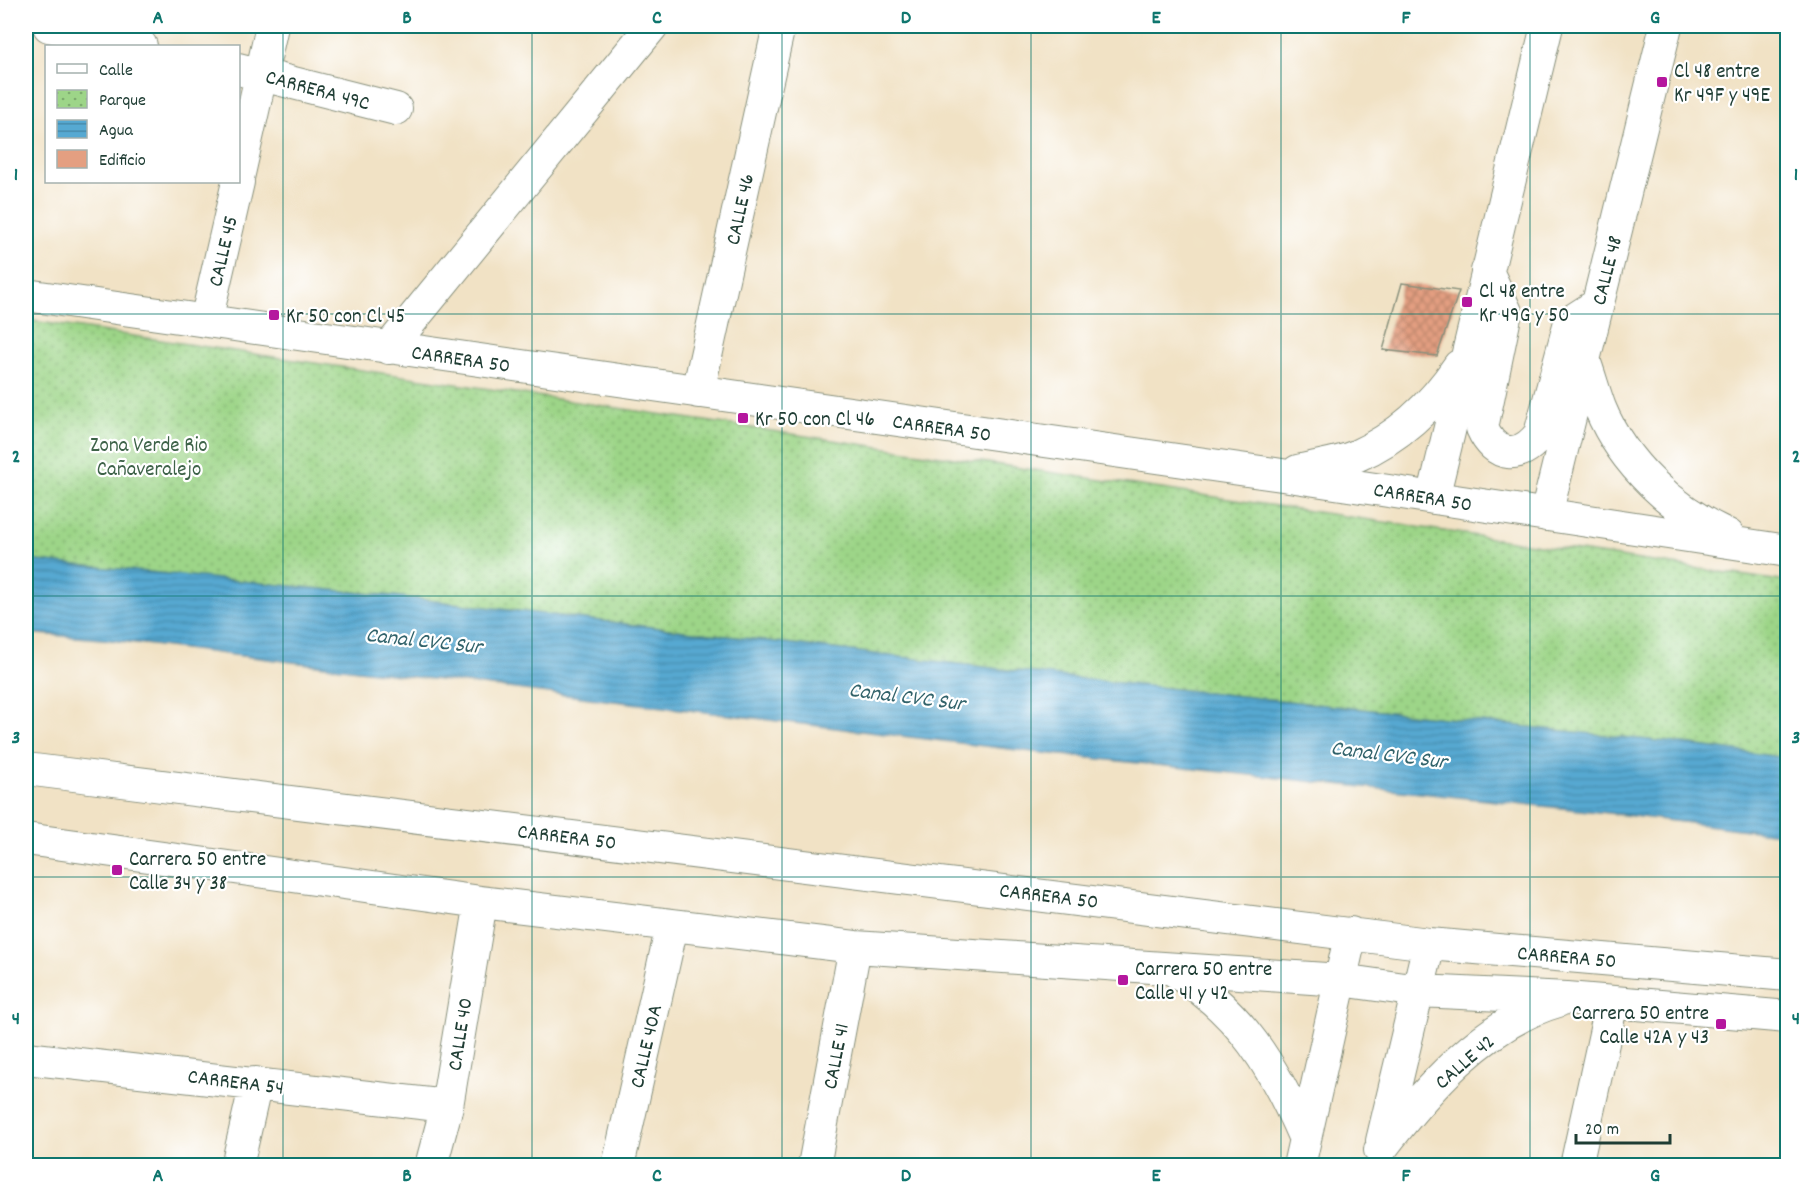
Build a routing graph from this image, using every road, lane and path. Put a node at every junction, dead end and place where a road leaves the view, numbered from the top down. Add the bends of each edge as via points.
1 (50, 26) edge
2 (272, 26) edge
3 (652, 26) edge
4 (779, 26) edge
5 (1547, 26) edge
6 (1666, 26) edge
7 (136, 45) edge
8 (250, 71) edge
9 (396, 109) dead end
10 (240, 161) edge
11 (237, 183) edge
12 (1487, 271) junction
13 (26, 295) edge
14 (1598, 304) junction
15 (206, 321) junction
16 (389, 348) junction
17 (1467, 354) junction
18 (1584, 359) junction
19 (698, 392) junction
20 (1282, 475) junction
21 (1433, 498) junction
22 (1546, 515) junction
23 (1757, 547) junction
24 (1788, 551) edge
25 (26, 769) edge
26 (26, 839) edge
27 (481, 902) junction
28 (672, 926) junction
29 (1351, 933) junction
30 (1429, 944) junction
31 (855, 947) junction
32 (1171, 969) junction
33 (1788, 975) edge
34 (1341, 980) junction
35 (1419, 991) junction
36 (1568, 998) junction
37 (1612, 1002) junction
38 (1788, 1017) edge
39 (1329, 1030) junction
40 (1406, 1045) junction
41 (26, 1058) edge
42 (256, 1083) junction
43 (447, 1106) junction
44 (1302, 1152) edge
45 (1378, 1158) edge
46 (816, 1165) edge
47 (237, 1166) edge
48 (431, 1166) edge
49 (618, 1166) edge
50 (1576, 1166) edge

1 - 7 street
2 - 8 street, CALLE 45
3 - 16 street
4 - 19 street, CALLE 46
5 - 12 street
6 - 14 street, CALLE 48
8 - 9 street, CARRERA 49C
8 - 10 street, CALLE 45
11 - 15 street, CALLE 45
12 - 14 street via 1506,312 1482,428 1488,441 1502,451 1516,453 1531,446 1540,434 1570,322
12 - 17 street
13 - 15 street, CARRERA 50
14 - 18 street, CALLE 48
15 - 16 street, CARRERA 50
16 - 19 street, CARRERA 50
17 - 20 street via 1446,386 1419,415 1389,438 1354,457
17 - 21 street
18 - 22 street, CALLE 48
18 - 23 street via 1601,410 1628,456 1657,488 1708,526
19 - 20 street, CARRERA 50
20 - 21 street, CARRERA 50
21 - 22 street, CARRERA 50
22 - 23 street, CARRERA 50
23 - 24 street, CARRERA 50
25 - 29 street, CARRERA 50
26 - 27 street, CARRERA 50
27 - 28 street, CARRERA 50
27 - 43 street, CALLE 40
28 - 31 street, CARRERA 50
28 - 49 street, CALLE 40A
29 - 30 street, CARRERA 50
29 - 34 street
30 - 33 street, CARRERA 50
30 - 35 street, CALLE 42
31 - 32 street, CARRERA 50
31 - 46 street, CALLE 41
32 - 34 street, CARRERA 50
32 - 44 street via 1212,998 1254,1041 1275,1075
34 - 35 street, CARRERA 50
34 - 39 street
35 - 36 street, CARRERA 50
35 - 40 street, CALLE 42
36 - 37 street, CARRERA 50
36 - 45 street, CALLE 42 via 1522,1015 1479,1045 1422,1099
37 - 38 street, CARRERA 50
37 - 50 street
39 - 40 street via 1344,1006 1372,993 1397,1011
39 - 44 street
40 - 45 street, CALLE 42
41 - 42 street, CARRERA 54
42 - 43 street, CARRERA 54
42 - 47 street
43 - 48 street, CALLE 40

